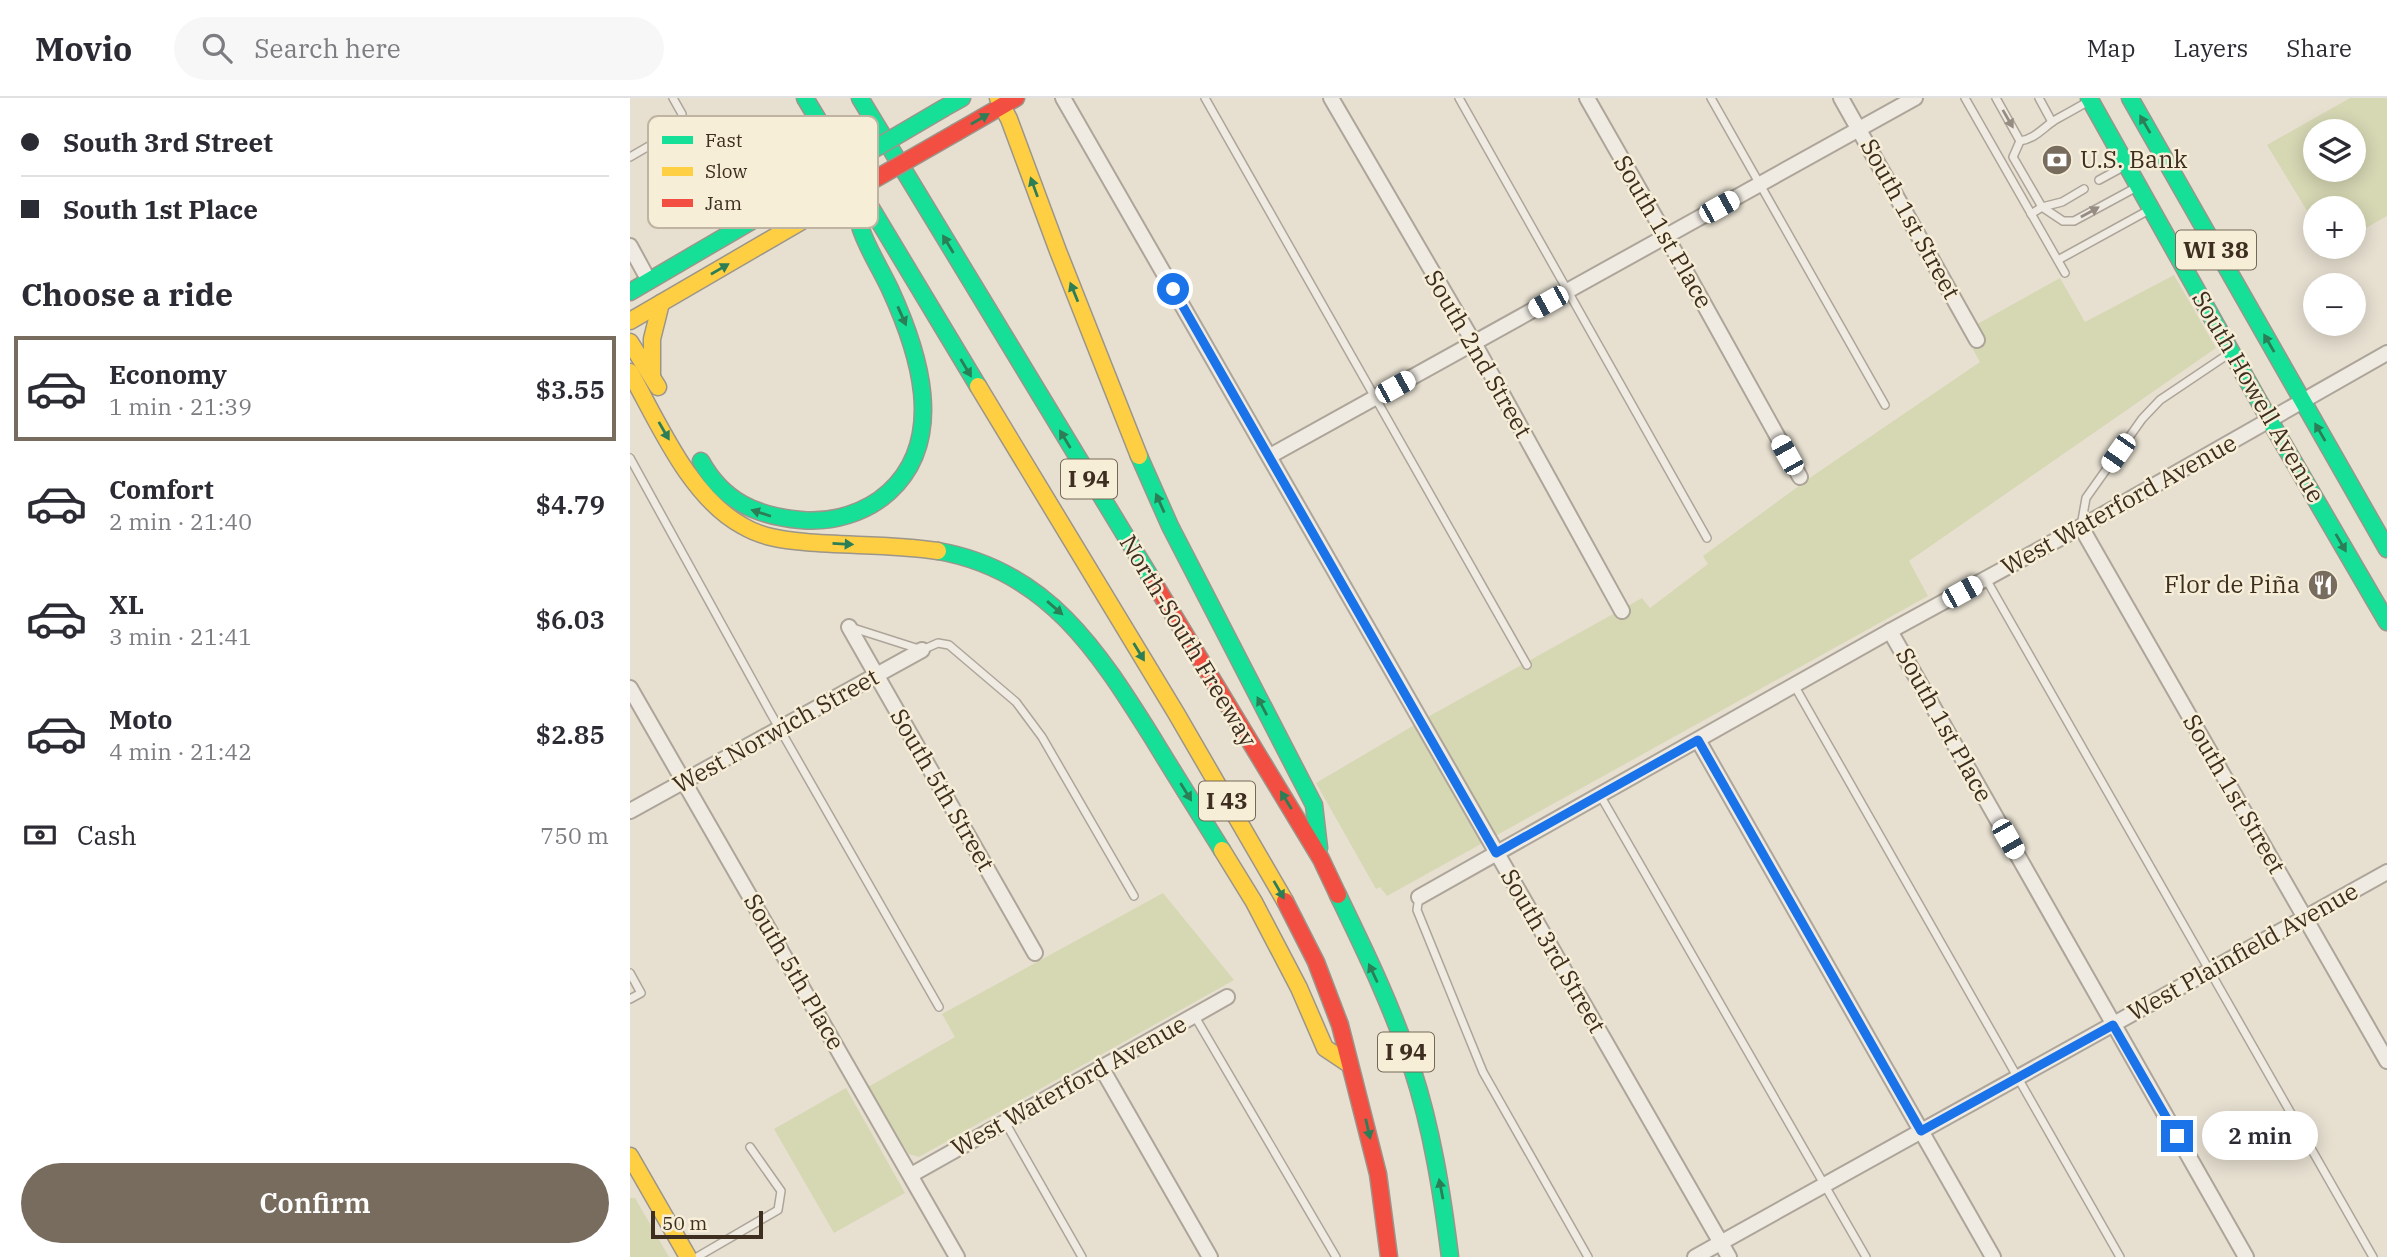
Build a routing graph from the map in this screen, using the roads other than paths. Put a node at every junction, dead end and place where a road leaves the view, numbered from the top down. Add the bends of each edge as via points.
1 (673, 98) edge
2 (805, 98) edge
3 (860, 98) edge
4 (961, 98) edge
5 (1063, 98) edge
6 (1205, 98) edge
7 (1331, 98) edge
8 (1459, 98) edge
9 (1587, 98) edge
10 (1711, 98) edge
11 (1841, 98) edge
12 (1915, 98) edge
13 (1965, 98) edge
14 (1996, 98) edge
15 (2039, 98) edge
16 (2130, 98) edge
17 (2090, 99) edge
18 (1005, 101) edge
19 (682, 116) edge
20 (815, 116) edge
21 (871, 116) edge
22 (2052, 122) junction
23 (878, 128) edge
24 (1859, 129) junction
25 (2020, 141) junction
26 (648, 147) edge
27 (878, 147) edge
28 (630, 157) edge
29 (2127, 165) junction
30 (878, 177) edge
31 (2099, 180) dead end
32 (1760, 184) junction
33 (2138, 186) junction
34 (2084, 189) dead end
35 (2042, 207) junction
36 (2151, 209) junction
37 (2031, 214) junction
38 (878, 222) edge
39 (740, 228) edge
40 (790, 228) edge
41 (860, 228) edge
42 (1667, 236) junction
43 (630, 246) edge
44 (2058, 260) junction
45 (2065, 273) dead end
46 (649, 281) junction
47 (1569, 290) junction
48 (630, 292) edge
49 (661, 303) junction
50 (630, 321) edge
51 (1977, 340) dead end
52 (630, 342) edge
53 (1474, 343) junction
54 (2231, 352) junction
55 (2387, 353) edge
56 (630, 372) edge
57 (652, 376) junction
58 (1375, 398) junction
59 (666, 401) dead end
60 (2303, 402) junction
61 (1885, 405) dead end
62 (2270, 421) junction
63 (694, 449) dead end
64 (1270, 456) junction
65 (630, 458) edge
66 (1800, 477) dead end
67 (2081, 527) junction
68 (1707, 538) dead end
69 (2387, 549) edge
70 (1078, 552) joint
71 (1986, 579) junction
72 (1622, 611) dead end
73 (2387, 622) edge
74 (849, 627) joint
75 (1890, 631) junction
76 (922, 650) junction
77 (1527, 665) dead end
78 (876, 675) junction
79 (1794, 685) junction
80 (630, 688) edge
81 (780, 729) junction
82 (1698, 740) junction
83 (684, 782) junction
84 (1600, 795) junction
85 (630, 811) edge
86 (1496, 853) junction
87 (1321, 859) junction
88 (2387, 872) edge
89 (1134, 896) dead end
90 (1419, 897) joint
91 (2305, 917) junction
92 (1035, 953) dead end
93 (2210, 970) junction
94 (630, 973) edge
95 (1227, 997) dead end
96 (630, 999) edge
97 (939, 1007) dead end
98 (1194, 1015) junction
99 (2113, 1025) junction
100 (2387, 1061) edge
101 (1349, 1064) junction
102 (1101, 1067) junction
103 (2017, 1077) junction
104 (1004, 1121) junction
105 (1921, 1131) junction
106 (750, 1147) dead end
107 (630, 1156) edge
108 (911, 1175) junction
109 (636, 1180) edge
110 (1825, 1184) junction
111 (1721, 1242) junction
112 (688, 1257) edge
113 (697, 1257) edge
114 (957, 1257) edge
115 (1082, 1257) edge
116 (1210, 1257) edge
117 (1336, 1257) edge
118 (1389, 1257) edge
119 (1450, 1257) edge
120 (1588, 1257) edge
121 (1695, 1257) edge
122 (1729, 1257) edge
123 (1866, 1257) edge
124 (1993, 1257) edge
125 (2120, 1257) edge
126 (2246, 1257) edge
127 (2373, 1257) edge

1 - 19 lane
2 - 20 main road, North-South Freeway
21 -> 3 main road, North-South Freeway / I 94
4 - 27 main road, bridge
5 - 64 street, South 3rd Street
6 - 58 lane
7 - 53 street, South 2nd Street
8 - 47 lane
9 - 42 street, South 1st Place
10 - 32 lane
11 - 24 street, South 1st Street
12 - 24 street
13 - 37 lane
14 -> 25 lane
15 - 22 lane
60 -> 16 main road, South Howell Avenue / WI 38
17 - 22 lane
17 - 29 main road, South Howell Avenue / WI 38
30 -> 18 main road, bridge
87 -> 18 main road via 1314,805 1159,501 1058,251
22 - 25 lane
87 -> 23 main road, North-South Freeway / I 94
24 - 32 street
24 - 51 street, South 1st Street
25 - 35 lane via 2013,157
26 - 28 lane
29 - 31 lane
29 - 33 main road, South Howell Avenue / WI 38
32 - 42 street
32 - 61 lane
35 -> 33 lane via 2063,221 2074,221
33 - 36 main road, South Howell Avenue / WI 38
34 - 35 lane
35 - 37 lane
36 - 44 lane
36 - 54 main road, South Howell Avenue / WI 38
37 - 44 lane
38 -> 70 main road, North-South Freeway / I 94
39 - 46 main road, bridge
49 -> 40 main road, bridge
41 -> 63 main road via 906,323 918,362 921,433 912,464 887,495 868,508 825,522 796,521 756,513 737,502 707,473
42 - 47 street
42 - 66 street, South 1st Place
43 - 46 street
44 - 45 lane
46 - 48 main road
47 - 53 street
47 - 68 lane
49 - 50 main road
49 - 57 main road via 650,335
52 - 57 main road
53 - 58 street
53 - 72 street, South 2nd Street
54 - 62 main road, South Howell Avenue / WI 38
54 - 67 lane via 2160,400 2141,419 2086,498
55 - 60 street, West Waterford Avenue
56 -> 101 main road via 691,477 709,501 735,522 770,537 802,542 955,554 1015,578 1063,614 1110,670 1254,902 1325,1048
57 - 59 main road
58 - 64 street
58 - 77 lane
60 - 62 street, West Waterford Avenue
69 -> 60 main road, South Howell Avenue / WI 38
62 - 67 street, West Waterford Avenue
62 -> 73 main road, South Howell Avenue / WI 38
64 - 86 street, South 3rd Street
65 - 81 lane
67 - 71 street, West Waterford Avenue
67 - 91 street, South 1st Street
70 -> 101 main road, North-South Freeway / I 43 via 1284,899 1316,962
71 - 75 street, West Waterford Avenue
71 - 93 lane
74 - 76 lane
74 - 78 street, South 5th Street
75 - 79 street, West Waterford Avenue
75 - 99 street, South 1st Place
76 - 78 street, West Norwich Street
76 - 89 lane via 937,643 949,645 1016,702 1042,737
78 - 81 street, West Norwich Street
78 - 92 street, South 5th Street
79 - 82 street, West Waterford Avenue
79 - 103 lane
80 - 83 street, South 5th Place
81 - 83 street, West Norwich Street
81 - 97 lane
82 - 84 street, West Waterford Avenue
82 - 105 street
83 - 85 street, West Norwich Street
83 - 108 street, South 5th Place
84 - 86 street, West Waterford Avenue
84 - 110 lane
86 - 90 street, West Waterford Avenue
86 - 111 street, South 3rd Street
119 -> 87 main road, North-South Freeway / I 94 via 1442,1195 1411,1065
88 - 91 street, West Plainfield Avenue
90 - 120 lane via 1417,910 1483,1072
91 - 93 street, West Plainfield Avenue
91 - 100 street, South 1st Street
93 - 99 street, West Plainfield Avenue
93 - 127 lane
94 - 96 lane via 641,993
95 - 98 street, West Waterford Avenue
98 - 102 street, West Waterford Avenue
98 - 117 lane
99 - 103 street, West Plainfield Avenue
99 - 126 street, South 1st Place
101 -> 118 main road, North-South Freeway / I 94 via 1373,1149
102 - 104 street, West Waterford Avenue
102 - 116 street
103 - 105 street, West Plainfield Avenue
103 - 125 lane
104 - 108 street, West Waterford Avenue
104 - 115 lane
105 - 110 street, West Plainfield Avenue
105 - 124 street
106 - 113 lane via 781,1191 778,1210
107 - 109 main road
108 - 114 street, South 5th Place
109 - 112 main road
110 - 111 street, West Plainfield Avenue
110 - 123 lane
111 - 121 street, West Plainfield Avenue
111 - 122 street, South 3rd Street

